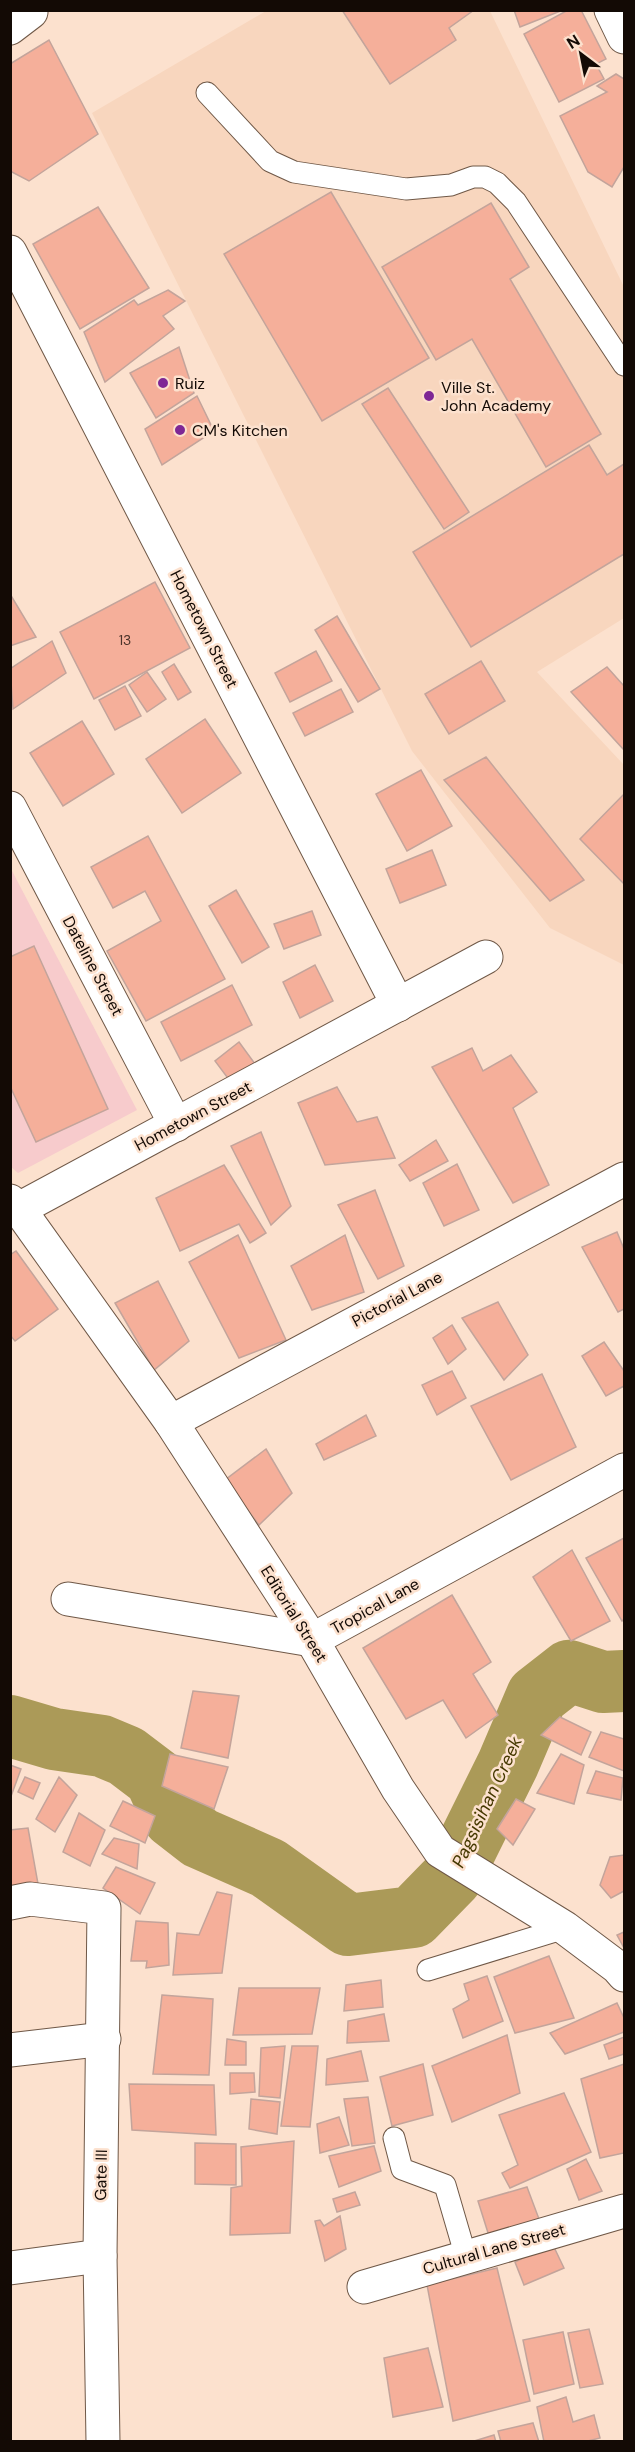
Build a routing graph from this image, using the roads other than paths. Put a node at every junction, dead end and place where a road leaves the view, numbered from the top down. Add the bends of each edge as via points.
1 (611, 10) edge
2 (624, 37) edge
3 (207, 93) dead end
4 (10, 252) edge
5 (624, 364) edge
6 (10, 808) edge
7 (486, 957) dead end
8 (398, 1005) junction
9 (176, 1125) junction
10 (624, 1179) edge
11 (15, 1205) edge
12 (171, 1422) junction
13 (624, 1470) edge
14 (68, 1599) dead end
15 (312, 1641) junction
16 (10, 1903) edge
17 (565, 1928) junction
18 (428, 1970) dead end
19 (624, 1975) edge
20 (104, 2039) junction
21 (10, 2050) edge
22 (394, 2138) dead end
23 (624, 2211) edge
24 (100, 2256) junction
25 (466, 2257) junction
26 (10, 2268) edge
27 (364, 2287) dead end
28 (103, 2442) edge

1 - 2 street
3 - 5 lane via 270,161 294,172 406,189 451,185 473,177 497,183 516,202
4 - 8 street, Hometown Street
6 - 9 street, Dateline Street
7 - 8 street, Hometown Street
8 - 9 street, Hometown Street
9 - 11 street, Hometown Street
10 - 12 street, Pictorial Lane
11 - 12 street, Editorial Street
12 - 15 street, Editorial Street
13 - 15 street, Tropical Lane
14 - 15 street, Tropical Lane
15 - 17 street, Editorial Street via 398,1789 441,1851
16 - 20 street, Gate III via 30,1899 104,1908
17 - 18 lane
17 - 19 street, Editorial Street
20 - 21 street
20 - 24 street, Gate III
22 - 25 lane via 402,2169 445,2185
23 - 25 street, Cultural Lane Street
24 - 26 street
24 - 28 street, Gate III
25 - 27 street, Cultural Lane Street

